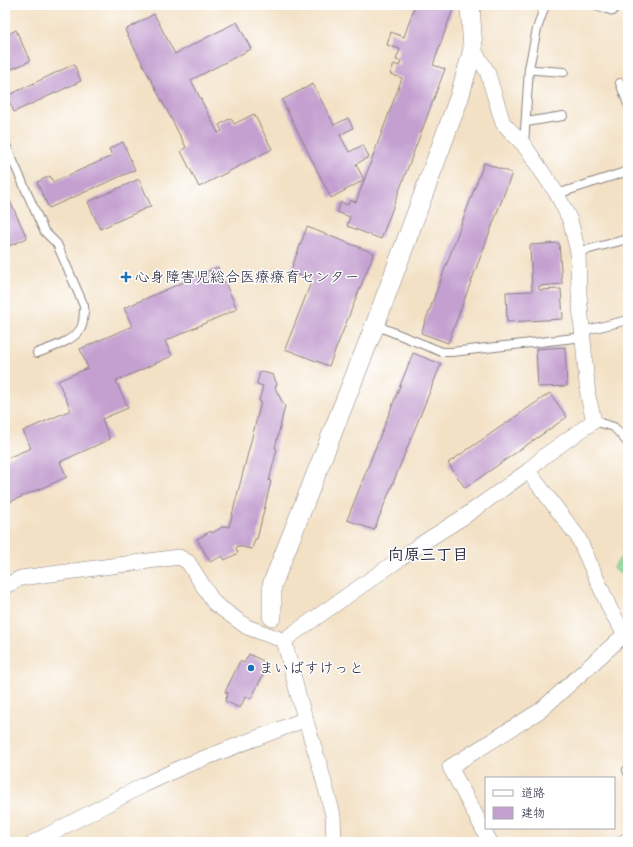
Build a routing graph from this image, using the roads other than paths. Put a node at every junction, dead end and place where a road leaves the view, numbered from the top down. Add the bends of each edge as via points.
1 (470, 5) edge
2 (545, 5) edge
3 (596, 5) edge
4 (614, 11) dead end
5 (473, 49) junction
6 (529, 68) junction
7 (564, 72) dead end
8 (620, 83) dead end
9 (628, 104) edge
10 (562, 116) dead end
11 (526, 122) junction
12 (5, 143) edge
13 (524, 145) junction
14 (628, 171) edge
15 (557, 194) junction
16 (628, 239) edge
17 (578, 252) junction
18 (628, 320) edge
19 (375, 325) junction
20 (583, 334) junction
21 (37, 353) dead end
22 (594, 421) junction
23 (628, 443) edge
24 (528, 471) junction
25 (5, 586) edge
26 (272, 616) joint
27 (626, 636) edge
28 (280, 639) junction
29 (306, 719) junction
30 (628, 840) edge
31 (34, 842) edge
32 (334, 842) edge
33 (490, 842) edge
34 (624, 842) edge

1 - 5 street
2 - 6 lane
3 - 4 lane
5 - 13 street via 487,71 503,123
5 - 19 street via 459,98
6 - 7 lane
6 - 11 lane
8 - 9 lane
10 - 11 lane
11 - 13 lane
12 - 21 lane via 44,231 57,244 84,306 81,328 72,338
13 - 15 street
14 - 15 lane
15 - 17 street via 570,220
16 - 17 lane
17 - 20 street
18 - 20 lane
19 - 20 lane via 442,352
19 - 26 street via 272,585
20 - 22 street via 588,396
22 - 23 lane via 614,427
22 - 24 street via 543,457
24 - 27 street via 578,537 611,612
24 - 28 street
25 - 28 street via 21,578 178,557 188,562 214,603 247,627
26 - 28 street
27 - 33 street via 541,710 450,768
28 - 29 street
29 - 31 street via 184,766
29 - 32 street via 333,815
30 - 34 street

